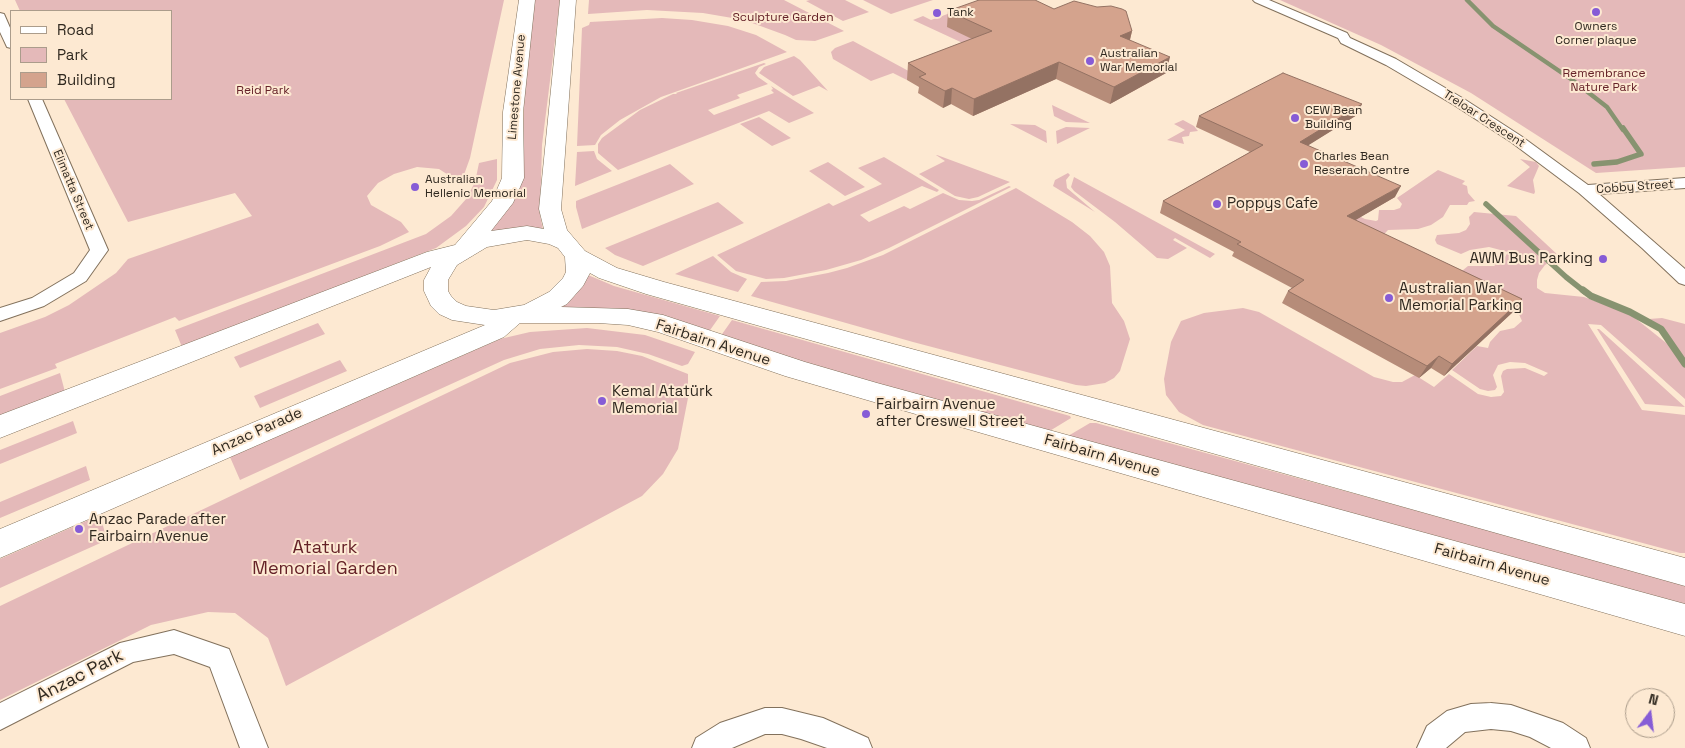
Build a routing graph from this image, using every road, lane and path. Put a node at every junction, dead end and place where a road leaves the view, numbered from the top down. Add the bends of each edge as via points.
1 (527, 0) edge
2 (568, 0) edge
3 (1259, 0) edge
4 (0, 17) edge
5 (10, 42) edge
6 (35, 100) edge
7 (1685, 184) edge
8 (1585, 190) junction
9 (571, 249) junction
10 (463, 250) junction
11 (1685, 278) edge
12 (0, 315) edge
13 (514, 316) junction
14 (0, 427) edge
15 (0, 544) edge
16 (1685, 572) edge
17 (1685, 620) edge
18 (0, 717) edge
19 (254, 748) edge
20 (706, 748) edge
21 (858, 748) edge
22 (1431, 748) edge
23 (1576, 748) edge

1 - 10 main road, Limestone Avenue via 513,112 513,178 502,203
2 - 9 main road via 550,209 556,231
3 - 8 street, Treloar Crescent via 1342,36 1459,102
4 - 5 street
6 - 12 street, Elimatta Street via 99,250 80,277 38,302
7 - 8 street, Cobby Street
8 - 11 street, Treloar Crescent
9 - 10 main road via 542,234 527,233 494,237
9 - 13 main road via 578,272 567,290 546,305
9 - 16 main road via 608,273 655,288
10 - 13 main road via 445,265 436,280 440,300 454,311 476,318
10 - 14 main road via 435,257
13 - 15 main road, Anzac Parade via 495,331
13 - 17 main road, Fairbairn Avenue via 598,315 663,324 877,393
18 - 19 street, Anzac Park via 129,651 174,642 220,658
20 - 21 street via 730,733 765,721 782,721 823,732
22 - 23 street via 1437,736 1457,722 1491,716 1531,724

